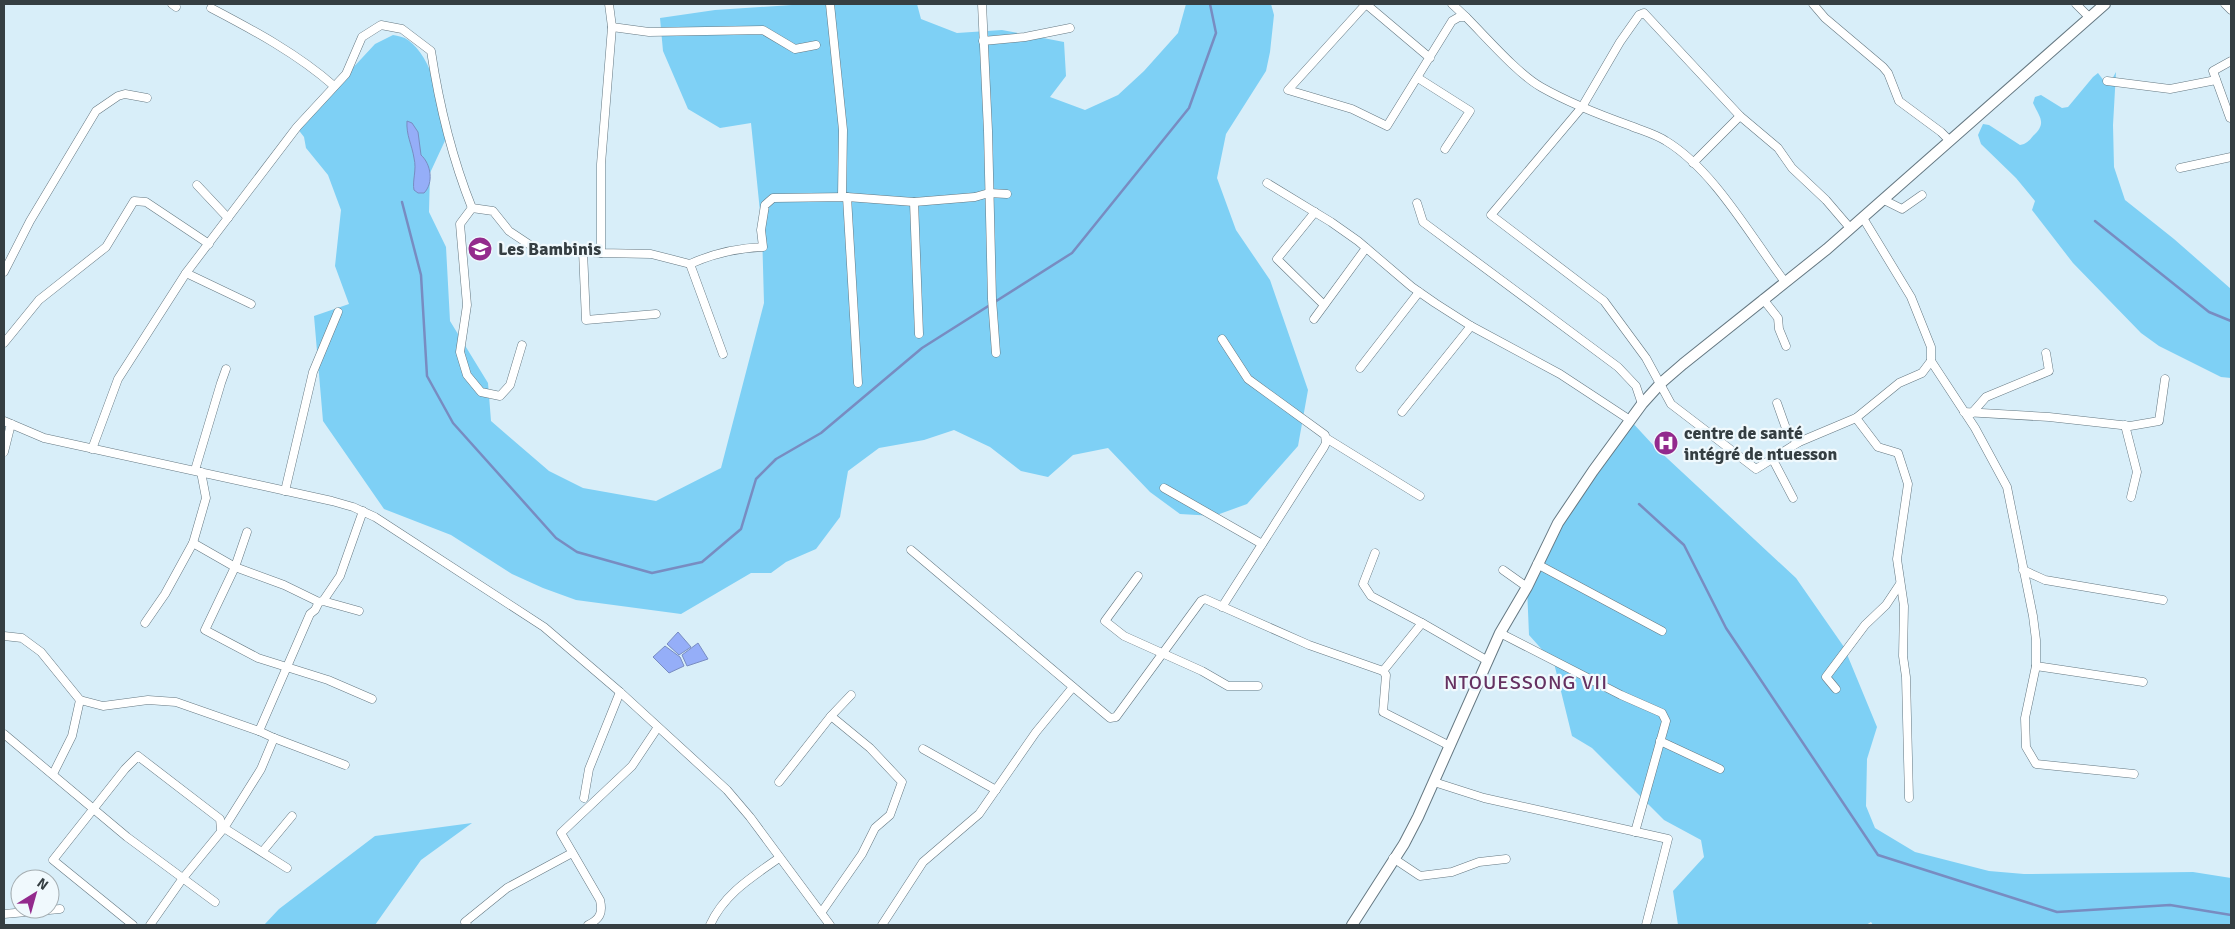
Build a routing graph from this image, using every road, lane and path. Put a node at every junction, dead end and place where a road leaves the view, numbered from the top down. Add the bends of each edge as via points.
1 (609, 4) edge
2 (830, 4) edge
3 (982, 4) edge
4 (1452, 4) edge
5 (1812, 4) edge
6 (2076, 4) edge
7 (2105, 4) edge
8 (2225, 4) edge
9 (211, 8) dead end
10 (2231, 10) edge
11 (1466, 17) junction
12 (2089, 18) junction
13 (612, 28) junction
14 (1070, 28) dead end
15 (983, 41) junction
16 (816, 46) dead end
17 (1430, 58) junction
18 (2231, 61) edge
19 (1418, 78) junction
20 (2216, 80) junction
21 (2107, 81) dead end
22 (334, 86) junction
23 (147, 98) dead end
24 (1582, 107) junction
25 (1740, 116) junction
26 (2230, 118) dead end
27 (1950, 141) junction
28 (1445, 149) dead end
29 (2231, 157) edge
30 (1692, 163) junction
31 (2180, 168) dead end
32 (1267, 183) dead end
33 (197, 185) dead end
34 (989, 193) junction
35 (1007, 194) dead end
36 (1922, 195) dead end
37 (845, 197) junction
38 (1884, 200) junction
39 (914, 202) junction
40 (1417, 203) dead end
41 (472, 208) junction
42 (1315, 212) junction
43 (228, 218) junction
44 (1863, 218) junction
45 (1850, 228) junction
46 (209, 244) junction
47 (1366, 248) junction
48 (583, 251) junction
49 (600, 253) junction
50 (690, 264) junction
51 (4, 272) edge
52 (186, 273) junction
53 (1785, 282) junction
54 (1419, 292) junction
55 (1764, 299) junction
56 (251, 304) dead end
57 (1324, 305) junction
58 (338, 312) dead end
59 (656, 314) dead end
60 (1314, 319) dead end
61 (1471, 326) junction
62 (919, 334) dead end
63 (1222, 339) dead end
64 (4, 343) edge
65 (522, 345) dead end
66 (1786, 346) dead end
67 (996, 353) dead end
68 (2046, 353) dead end
69 (723, 354) dead end
70 (1931, 361) junction
71 (1360, 368) dead end
72 (226, 369) dead end
73 (2165, 379) dead end
74 (858, 383) dead end
75 (1661, 383) junction
76 (1777, 403) dead end
77 (1642, 404) junction
78 (1402, 412) dead end
79 (1968, 412) junction
80 (1856, 418) junction
81 (1630, 420) junction
82 (7, 423) edge
83 (2124, 425) junction
84 (1326, 438) junction
85 (1799, 442) junction
86 (92, 449) junction
87 (4, 452) edge
88 (1772, 458) junction
89 (198, 471) junction
90 (1164, 488) dead end
91 (285, 491) junction
92 (1420, 496) dead end
93 (2131, 497) dead end
94 (1793, 498) dead end
95 (363, 511) junction
96 (247, 532) dead end
97 (193, 543) junction
98 (1262, 544) junction
99 (911, 550) dead end
100 (1374, 553) dead end
101 (1537, 564) junction
102 (235, 567) junction
103 (1503, 570) dead end
104 (2023, 570) junction
105 (1138, 576) dead end
106 (1900, 584) junction
107 (1527, 587) junction
108 (2163, 600) dead end
109 (321, 602) junction
110 (1222, 607) junction
111 (359, 611) dead end
112 (145, 623) dead end
113 (1422, 623) junction
114 (1662, 630) dead end
115 (1500, 633) junction
116 (4, 636) edge
117 (1162, 654) junction
118 (1488, 661) junction
119 (287, 666) junction
120 (2036, 666) junction
121 (1383, 671) junction
122 (2143, 682) dead end
123 (1258, 686) dead end
124 (1073, 687) junction
125 (1836, 690) dead end
126 (620, 692) junction
127 (851, 696) dead end
128 (80, 700) junction
129 (372, 700) dead end
130 (831, 716) junction
131 (658, 727) junction
132 (259, 730) junction
133 (4, 734) edge
134 (274, 738) junction
135 (1660, 741) junction
136 (1450, 746) junction
137 (923, 749) dead end
138 (345, 765) dead end
139 (1720, 769) dead end
140 (53, 774) junction
141 (2134, 774) dead end
142 (779, 782) dead end
143 (1434, 782) junction
144 (996, 790) junction
145 (584, 798) dead end
146 (1909, 798) dead end
147 (93, 809) junction
148 (292, 816) dead end
149 (223, 828) junction
150 (1635, 832) junction
151 (263, 851) junction
152 (572, 853) junction
153 (779, 858) junction
154 (1394, 859) junction
155 (1506, 859) dead end
156 (287, 868) dead end
157 (183, 878) junction
158 (215, 902) dead end
159 (821, 913) junction
160 (133, 925) edge
161 (150, 925) edge
162 (466, 925) edge
163 (588, 925) edge
164 (710, 925) edge
165 (830, 925) edge
166 (882, 925) edge
167 (1352, 925) edge
168 (1646, 925) edge

1 - 13 street
2 - 37 street via 843,130
3 - 15 street
4 - 11 street
5 - 27 street via 1888,72 1903,107
6 - 12 street
7 - 12 street
8 - 10 street
9 - 22 street via 311,67
11 - 17 street via 1452,21
11 - 24 street via 1539,86
12 - 27 street
13 - 16 street via 649,32 763,30 795,49
13 - 49 street via 601,164
14 - 15 street
15 - 34 street
17 - 19 street
17 - 19 street via 1366,4 1288,90 1352,109 1387,126
18 - 20 street via 2213,71
19 - 28 street via 1470,112
20 - 21 street via 2170,89
20 - 26 street
22 - 41 street via 346,74 362,37 381,25 402,29 431,51 458,173
22 - 43 street via 296,127
23 - 51 street via 125,94 96,111 30,221
24 - 25 street via 1620,42 1639,15 1644,13
24 - 30 street via 1667,141
24 - 75 street via 1491,215 1604,301 1635,341
25 - 30 street
25 - 45 street via 1778,148 1792,168
27 - 38 street
29 - 31 street
30 - 53 street via 1734,211
32 - 42 street
33 - 43 street
34 - 35 street
34 - 39 street
34 - 67 street
36 - 38 street via 1902,209
37 - 39 street
37 - 50 street via 769,200 765,205 761,230 763,247 746,248
37 - 74 street
38 - 44 street
39 - 62 street
40 - 77 street via 1422,222 1618,368 1636,386
41 - 48 street via 493,211 510,231 536,249
41 - 65 street via 460,224 467,305 460,352 467,375 481,392 500,396 510,386
42 - 47 street
42 - 57 street via 1277,259
43 - 46 street
44 - 45 street
44 - 70 street via 1911,297 1931,347
45 - 53 street
46 - 52 street
46 - 64 street via 146,202 134,201 106,247 39,300
47 - 54 street
47 - 57 street
48 - 49 street
48 - 59 street via 586,320
49 - 50 street via 651,254
50 - 69 street
52 - 56 street
52 - 86 street via 118,379
53 - 55 street
54 - 61 street
54 - 71 street
55 - 66 street via 1778,318 1778,329
55 - 75 street
57 - 60 street
58 - 91 street via 313,372
61 - 78 street
61 - 81 street via 1560,374
63 - 84 street via 1248,379
68 - 79 street via 2048,371 1986,397
70 - 79 street
70 - 80 street via 1922,373 1899,383
72 - 89 street
73 - 83 street via 2159,421
75 - 77 street
75 - 88 street via 1672,404 1756,469
76 - 85 street via 1788,434
77 - 81 street
79 - 83 street
79 - 104 street via 2007,487
80 - 85 street
80 - 106 street via 1878,447 1898,453 1908,484 1897,559
81 - 101 street via 1558,523
82 - 86 street via 44,438
82 - 87 street
83 - 93 street via 2137,472
84 - 92 street
84 - 98 street
85 - 88 street
86 - 89 street
88 - 94 street
89 - 91 street
89 - 97 street via 206,498
90 - 98 street
91 - 95 street
95 - 109 street via 340,576
95 - 126 street via 528,615
96 - 102 street
97 - 102 street
97 - 112 street
98 - 110 street
99 - 124 street
100 - 113 street via 1363,584 1371,596
101 - 107 street
101 - 114 street
102 - 109 street
102 - 119 street via 206,630 258,658
103 - 107 street
104 - 108 street via 2045,580
104 - 120 street via 2033,616
105 - 117 street via 1105,621 1124,636
106 - 125 street via 1826,677
106 - 146 street via 1904,606
107 - 115 street
109 - 111 street
109 - 119 street via 310,614
110 - 117 street via 1208,600 1201,601
110 - 121 street via 1310,645
113 - 118 street
113 - 121 street
115 - 118 street
115 - 135 street via 1662,713 1666,721
116 - 128 street via 22,638 41,652
117 - 123 street via 1228,686
117 - 124 street via 1114,718
118 - 136 street
119 - 129 street
119 - 132 street
120 - 122 street
120 - 141 street via 2025,718 2026,747 2036,764
121 - 136 street via 1386,676 1383,712
124 - 144 street via 1036,732
126 - 131 street
126 - 145 street via 588,768
127 - 130 street
128 - 132 street via 103,706 148,700 176,702
128 - 140 street via 72,736
130 - 142 street
130 - 159 street via 870,748 902,782 890,815 875,828 862,854
131 - 152 street via 632,766 561,833
131 - 153 street via 727,790
132 - 134 street
133 - 140 street via 38,765
134 - 138 street
134 - 149 street via 261,769
135 - 139 street
135 - 150 street
136 - 143 street
137 - 144 street
140 - 147 street
143 - 150 street via 1484,798
143 - 154 street
144 - 166 street via 979,814 923,862
147 - 149 street via 138,756 220,819
147 - 157 street
147 - 160 street via 53,860
148 - 151 street
149 - 151 street
149 - 157 street
150 - 168 street via 1668,839
151 - 156 street
152 - 162 street via 508,888 464,922
152 - 163 street via 596,893 602,910 596,921
153 - 159 street
153 - 164 street via 725,901
154 - 155 street via 1420,876
154 - 167 street
157 - 158 street
157 - 161 street
159 - 165 street

